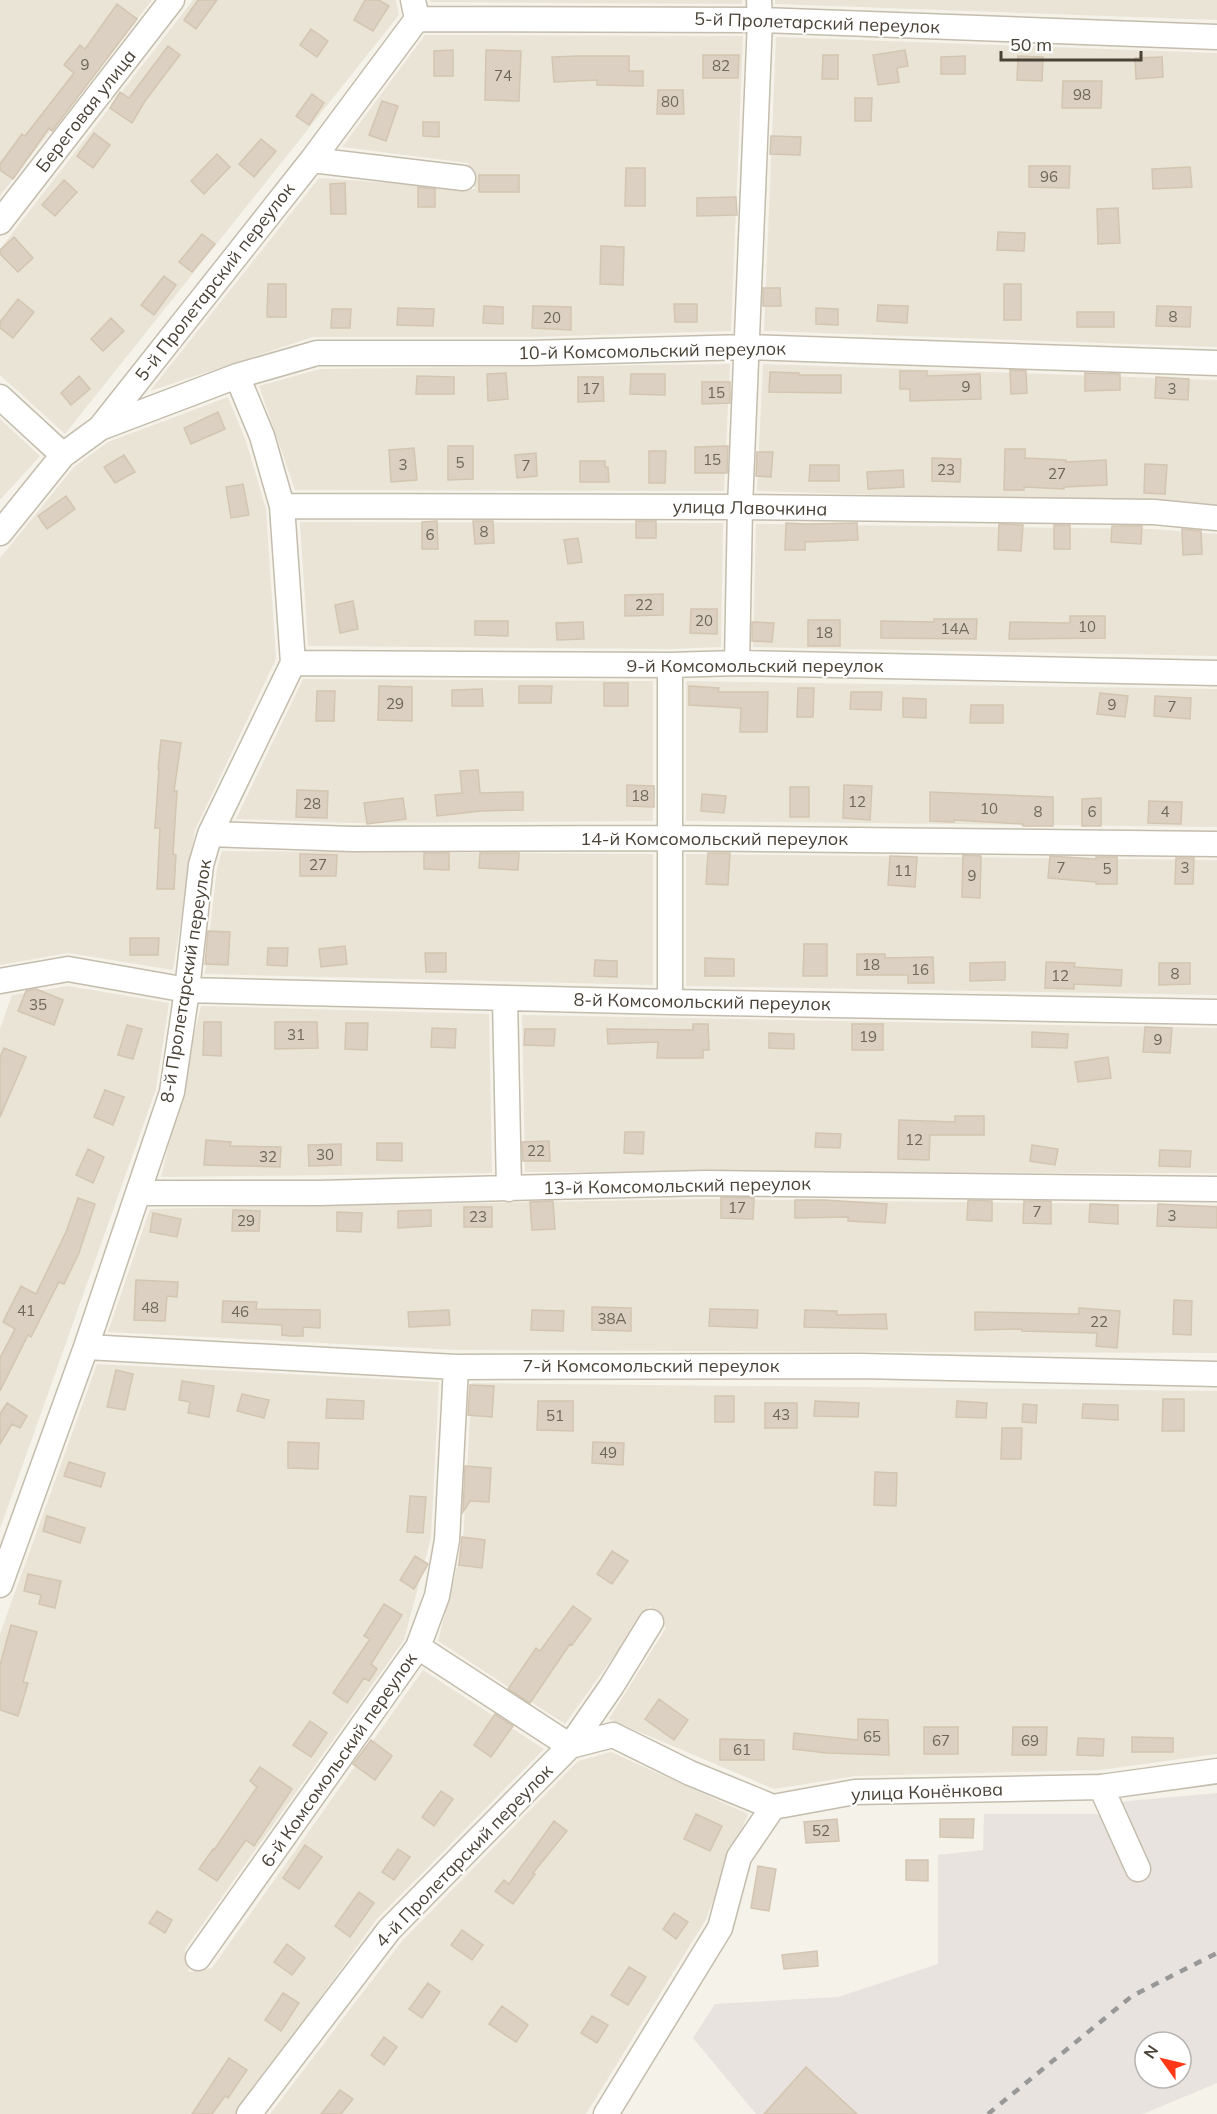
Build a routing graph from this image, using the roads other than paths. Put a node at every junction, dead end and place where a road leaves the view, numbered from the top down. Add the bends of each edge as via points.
1 (172, 0) edge
2 (415, 9) edge
3 (759, 10) edge
4 (1217, 37) edge
5 (312, 160) junction
6 (463, 178) dead end
7 (0, 222) edge
8 (747, 347) junction
9 (1217, 363) edge
10 (237, 376) junction
11 (0, 397) edge
12 (100, 428) junction
13 (63, 455) junction
14 (282, 506) junction
15 (740, 507) junction
16 (1217, 518) edge
17 (0, 533) edge
18 (293, 663) junction
19 (737, 663) junction
20 (670, 665) junction
21 (1217, 673) edge
22 (210, 834) junction
23 (669, 838) junction
24 (1217, 844) edge
25 (0, 982) edge
26 (187, 990) junction
27 (505, 998) junction
28 (670, 1002) junction
29 (1217, 1012) edge
30 (509, 1189) junction
31 (1217, 1189) edge
32 (138, 1193) junction
33 (86, 1347) junction
34 (456, 1367) junction
35 (1217, 1374) edge
36 (0, 1585) edge
37 (651, 1622) dead end
38 (418, 1647) junction
39 (570, 1746) junction
40 (1217, 1771) edge
41 (1101, 1787) junction
42 (772, 1807) junction
43 (1138, 1869) dead end
44 (198, 1958) dead end
45 (249, 2114) edge
46 (606, 2114) edge

1 - 7 street, Береговая улица
2 - 3 street, 5-й Пролетарский переулок
2 - 5 street, 5-й Пролетарский переулок
3 - 4 street, 5-й Пролетарский переулок
3 - 8 street
5 - 6 street
5 - 12 street, 5-й Пролетарский переулок
8 - 9 street, 10-й Комсомольский переулок
8 - 10 street, 10-й Комсомольский переулок via 318,353
8 - 15 street
10 - 12 street, 10-й Комсомольский переулок
10 - 14 street, 8-й Пролетарский переулок via 262,436
11 - 13 street
12 - 13 street, 5-й Пролетарский переулок
13 - 17 street, 5-й Пролетарский переулок
14 - 15 street, улица Лавочкина
14 - 18 street, 8-й Пролетарский переулок
15 - 16 street, улица Лавочкина via 1154,512
15 - 19 street
18 - 20 street, 9-й Комсомольский переулок
18 - 22 street, 8-й Пролетарский переулок
19 - 20 street, 9-й Комсомольский переулок
19 - 21 street, 9-й Комсомольский переулок
20 - 23 street
22 - 23 street, 14-й Комсомольский переулок via 352,839
22 - 26 street, 8-й Пролетарский переулок via 201,865
23 - 24 street, 14-й Комсомольский переулок
23 - 28 street
25 - 26 street, 8-й Комсомольский переулок via 68,969
26 - 27 street, 8-й Комсомольский переулок
26 - 32 street, 8-й Пролетарский переулок via 172,1092
27 - 28 street, 8-й Комсомольский переулок
27 - 30 street
28 - 29 street, 8-й Комсомольский переулок
30 - 31 street, 13-й Комсомольский переулок via 706,1183
30 - 32 street, 13-й Комсомольский переулок
32 - 33 street, 8-й Пролетарский переулок
33 - 34 street, 7-й Комсомольский переулок
33 - 36 street, 8-й Пролетарский переулок
34 - 35 street, 7-й Комсомольский переулок via 861,1366
34 - 38 street, 6-й Комсомольский переулок via 447,1540 437,1596
37 - 39 street, 4-й Пролетарский переулок
38 - 39 street
38 - 44 street, 6-й Комсомольский переулок
39 - 42 street via 613,1735
39 - 45 street, 4-й Пролетарский переулок via 389,1930
40 - 41 street, улица Конёнкова
41 - 42 street, улица Конёнкова via 855,1792
41 - 43 street
42 - 46 street via 739,1857 720,1928

